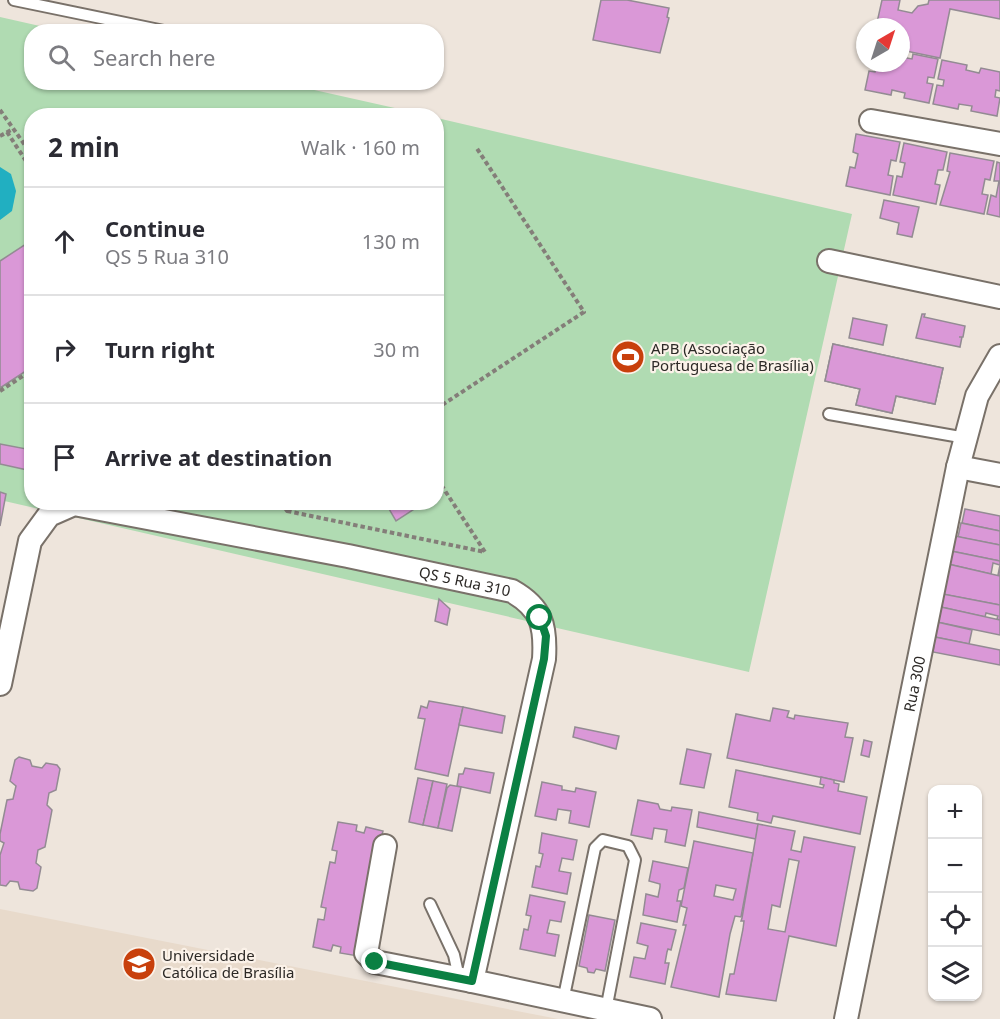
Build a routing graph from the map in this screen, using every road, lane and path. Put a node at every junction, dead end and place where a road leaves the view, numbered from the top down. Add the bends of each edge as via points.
1 (14, 0) edge
2 (130, 24) edge
3 (0, 110) edge
4 (871, 121) dead end
5 (13, 129) junction
6 (6, 132) junction
7 (0, 136) edge
8 (24, 144) edge
9 (1000, 144) edge
10 (476, 147) dead end
11 (24, 158) edge
12 (829, 261) dead end
13 (1000, 297) edge
14 (1000, 356) edge
15 (24, 375) edge
16 (0, 391) edge
17 (444, 404) edge
18 (829, 414) dead end
19 (966, 438) junction
20 (958, 467) junction
21 (1000, 475) edge
22 (444, 489) edge
23 (60, 510) edge
24 (106, 510) edge
25 (287, 511) edge
26 (0, 684) edge
27 (385, 846) dead end
28 (430, 904) dead end
29 (466, 980) junction
30 (563, 1002) junction
31 (606, 1010) junction
32 (650, 1019) edge
33 (846, 1019) edge

1 - 2 lane
3 - 5 path
4 - 9 street
5 - 6 path
5 - 8 path
6 - 7 path
6 - 11 path
10 - 17 path via 584,312
12 - 13 street
14 - 19 street, Rua 300 via 977,396
15 - 16 path
18 - 19 lane
19 - 20 street, Rua 300
20 - 21 street
20 - 33 street, Rua 300
22 - 25 path via 485,552
23 - 26 street, QS 5 Rua 310 via 49,515 30,541
24 - 29 street, QS 5 Rua 310 via 512,591 534,606 546,636 544,659
27 - 29 street via 366,953 369,958
28 - 29 lane
29 - 30 street
30 - 31 street
30 - 31 lane via 595,848 603,840 628,846 635,860
31 - 32 street

